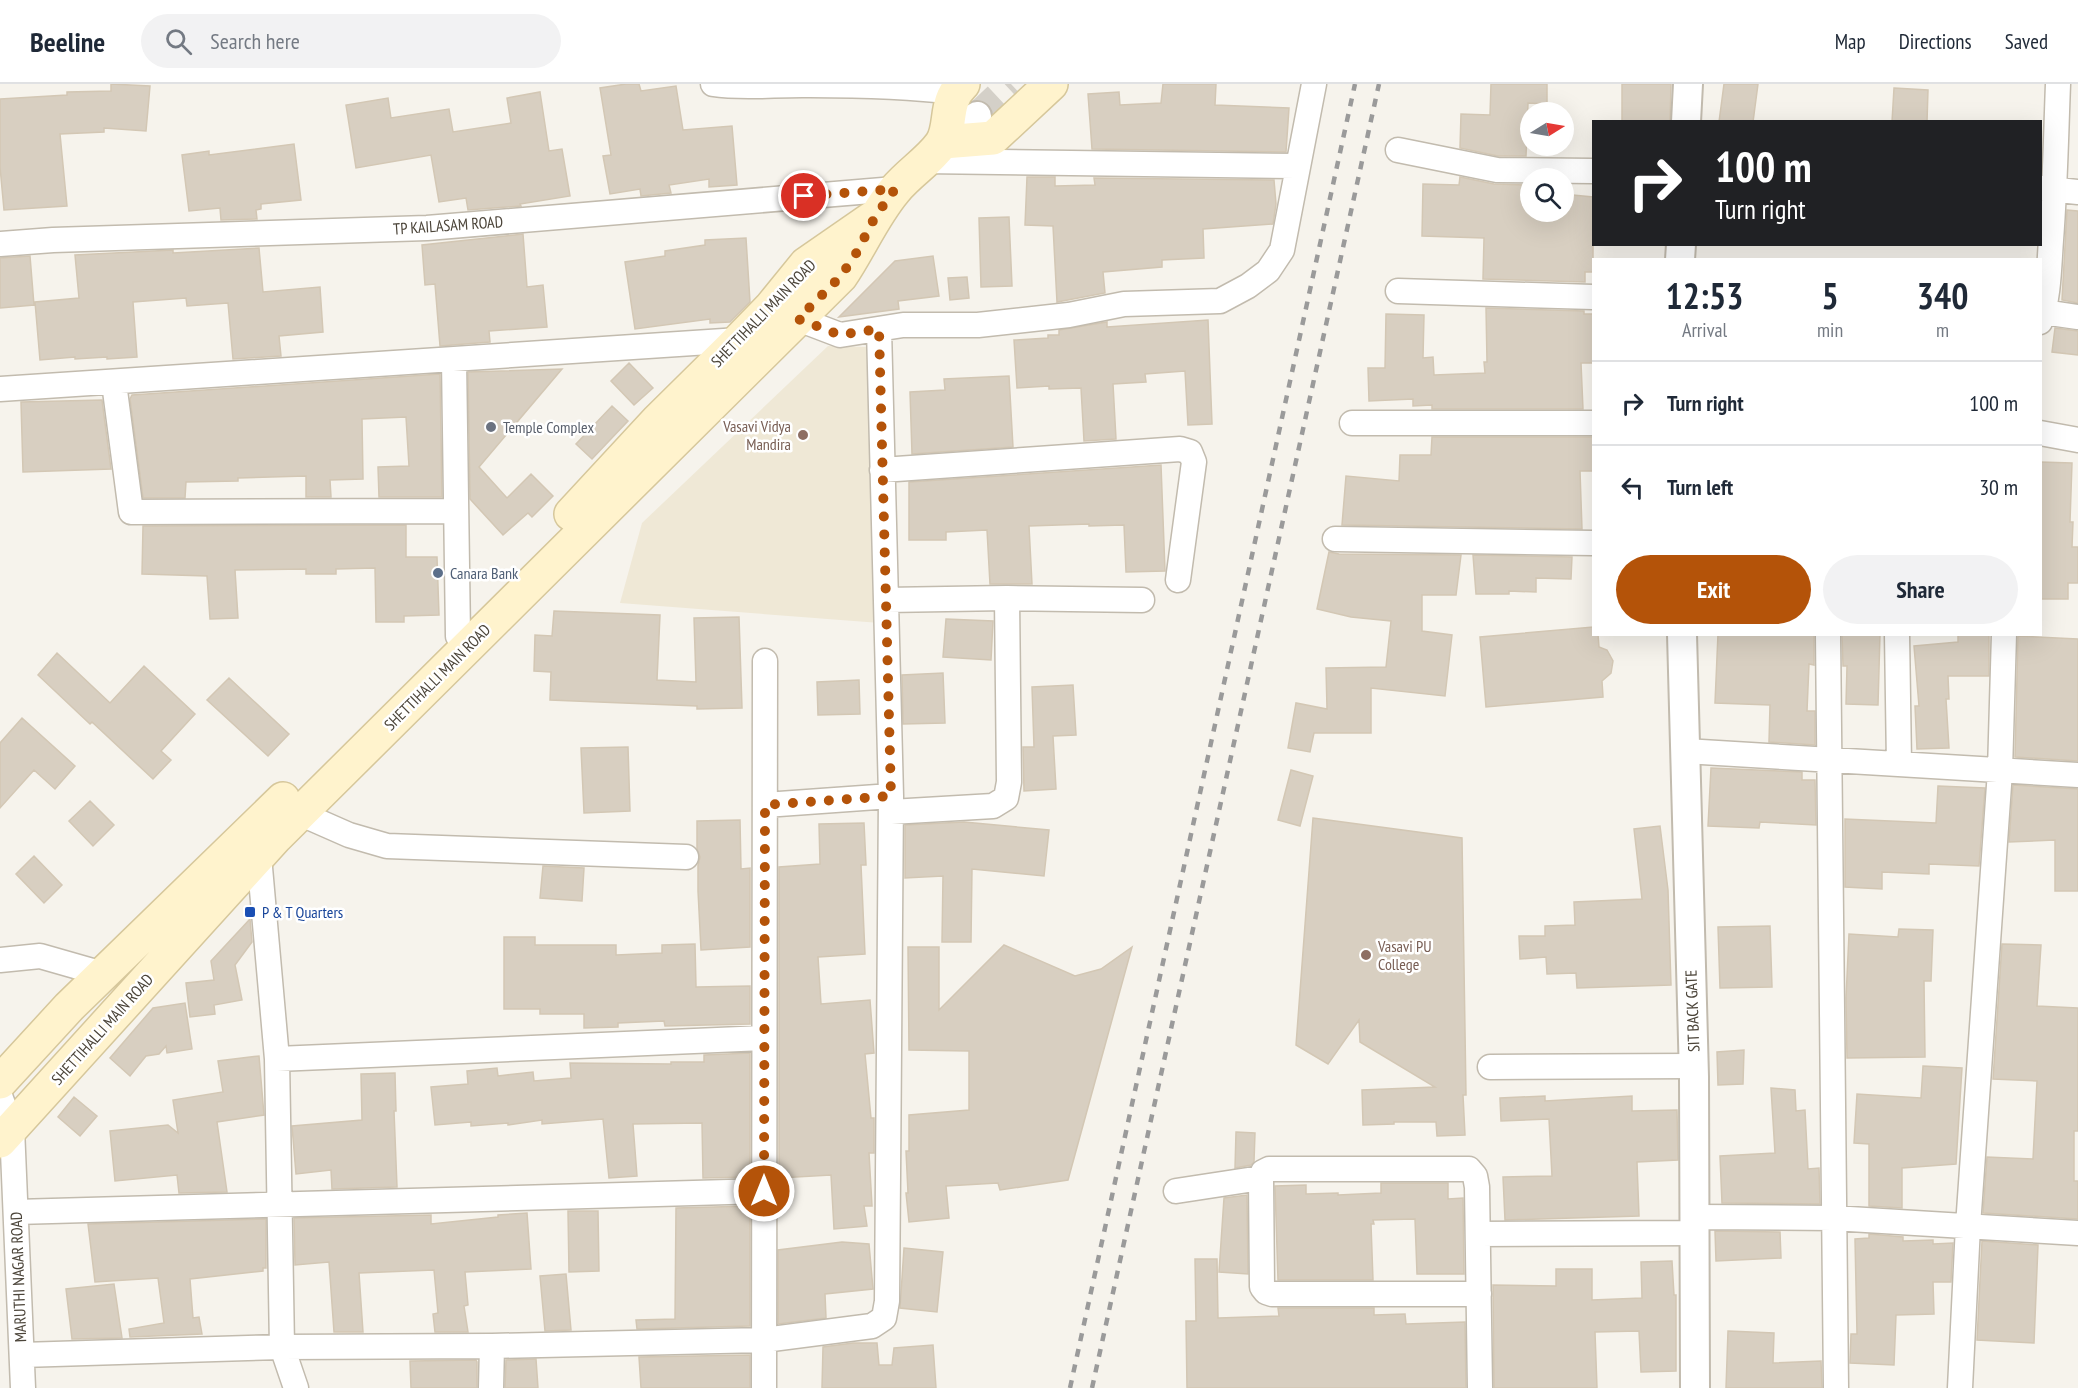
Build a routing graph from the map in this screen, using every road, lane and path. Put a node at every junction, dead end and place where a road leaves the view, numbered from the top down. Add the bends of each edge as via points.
1 (713, 84) edge
2 (1051, 84) edge
3 (1314, 84) edge
4 (1688, 84) edge
5 (2058, 84) edge
6 (958, 88) edge
7 (976, 116) tunnel mouth
8 (1686, 120) edge
9 (1398, 150) dead end
10 (933, 152) junction
11 (1296, 166) junction
12 (1592, 171) edge
13 (895, 189) junction
14 (2058, 190) edge
15 (875, 217) junction
16 (0, 244) edge
17 (1398, 291) dead end
18 (1592, 297) edge
19 (2042, 317) edge
20 (2078, 317) edge
21 (798, 319) junction
22 (879, 329) junction
23 (750, 348) junction
24 (454, 360) junction
25 (114, 382) junction
26 (0, 389) edge
27 (1352, 423) dead end
28 (1592, 423) edge
29 (2042, 433) edge
30 (2078, 440) edge
31 (882, 470) junction
32 (456, 511) junction
33 (1335, 538) dead end
34 (1592, 543) edge
35 (1178, 580) dead end
36 (1007, 598) junction
37 (886, 600) junction
38 (1142, 600) dead end
39 (458, 636) junction
40 (1682, 636) edge
41 (1828, 636) edge
42 (1897, 636) edge
43 (2004, 636) edge
44 (765, 661) dead end
45 (1685, 751) junction
46 (1829, 761) junction
47 (1899, 764) junction
48 (2000, 771) junction
49 (2078, 775) edge
50 (891, 804) junction
51 (765, 805) junction
52 (299, 813) junction
53 (257, 841) junction
54 (686, 857) dead end
55 (0, 960) edge
56 (103, 974) junction
57 (764, 1038) junction
58 (277, 1059) junction
59 (1693, 1066) junction
60 (1490, 1067) dead end
61 (0, 1082) edge
62 (0, 1096) edge
63 (6, 1135) edge
64 (1261, 1178) junction
65 (764, 1191) junction
66 (1176, 1191) dead end
67 (278, 1204) junction
68 (16, 1212) junction
69 (1833, 1218) junction
70 (1695, 1225) junction
71 (1968, 1226) junction
72 (2078, 1233) edge
73 (1478, 1234) junction
74 (1479, 1294) junction
75 (764, 1340) junction
76 (492, 1346) junction
77 (282, 1347) junction
78 (22, 1355) junction
79 (23, 1388) edge
80 (296, 1388) edge
81 (491, 1388) edge
82 (764, 1388) edge
83 (1480, 1388) edge
84 (1695, 1388) edge
85 (1836, 1388) edge
86 (1960, 1388) edge

1 - 6 street
2 - 10 main road via 993,138
3 - 11 street
4 - 8 street
5 - 14 street
6 - 10 main road
7 - 10 street
9 - 12 street via 1497,170
10 - 11 street
10 - 13 main road, SHETTIHALLI MAIN ROAD
11 - 22 street via 1278,258 1248,286 1220,301 1124,304 1069,315 978,325
13 - 15 main road, SHETTIHALLI MAIN ROAD
13 - 16 street, TP KAILASAM ROAD via 427,228
14 - 19 street
15 - 21 main road, SHETTIHALLI MAIN ROAD via 841,276
15 - 23 main road, SHETTIHALLI MAIN ROAD via 806,264 771,307
17 - 18 street
19 - 20 street
21 - 22 street via 840,335
21 - 23 main road, SHETTIHALLI MAIN ROAD
22 - 31 street
23 - 24 street
23 - 39 main road, SHETTIHALLI MAIN ROAD via 658,420
23 - 52 main road, SHETTIHALLI MAIN ROAD
24 - 25 street
24 - 32 street
25 - 26 street
25 - 32 street via 131,512
27 - 28 street
29 - 30 street
31 - 35 street via 1180,450 1190,453 1194,462
31 - 37 street
32 - 39 street
33 - 34 street
36 - 37 street
36 - 38 street
36 - 50 street via 1006,798 993,806
37 - 50 street
39 - 53 main road, SHETTIHALLI MAIN ROAD via 330,754
40 - 45 street, SIT BACK GATE
41 - 46 street
42 - 47 street
43 - 48 street
44 - 51 street
45 - 46 street
45 - 59 street, SIT BACK GATE
46 - 47 street
46 - 69 street
47 - 48 street
48 - 49 street
48 - 71 street
50 - 51 street
50 - 75 street via 884,1318 872,1326
51 - 57 street
52 - 53 main road, SHETTIHALLI MAIN ROAD
52 - 54 street via 349,835 387,846
53 - 56 main road, SHETTIHALLI MAIN ROAD
53 - 58 street
53 - 63 main road, SHETTIHALLI MAIN ROAD
55 - 56 street via 40,956
56 - 61 main road, SHETTIHALLI MAIN ROAD
57 - 58 street
57 - 65 street
58 - 67 street
59 - 60 street
59 - 70 street, SIT BACK GATE
62 - 63 street, MARUTHI NAGAR ROAD
63 - 68 street, MARUTHI NAGAR ROAD
64 - 66 street
64 - 73 street via 1269,1169 1469,1169 1477,1187
64 - 74 street via 1262,1287 1266,1292
65 - 67 street
65 - 75 street
67 - 68 street
67 - 77 street
68 - 78 street, MARUTHI NAGAR ROAD
69 - 70 street
69 - 71 street
69 - 85 street
70 - 73 street
70 - 84 street, SIT BACK GATE
71 - 72 street
71 - 86 street
73 - 74 street
74 - 83 street
75 - 76 street
75 - 82 street
76 - 77 street
76 - 81 street
77 - 78 street
77 - 80 street
78 - 79 street, MARUTHI NAGAR ROAD

